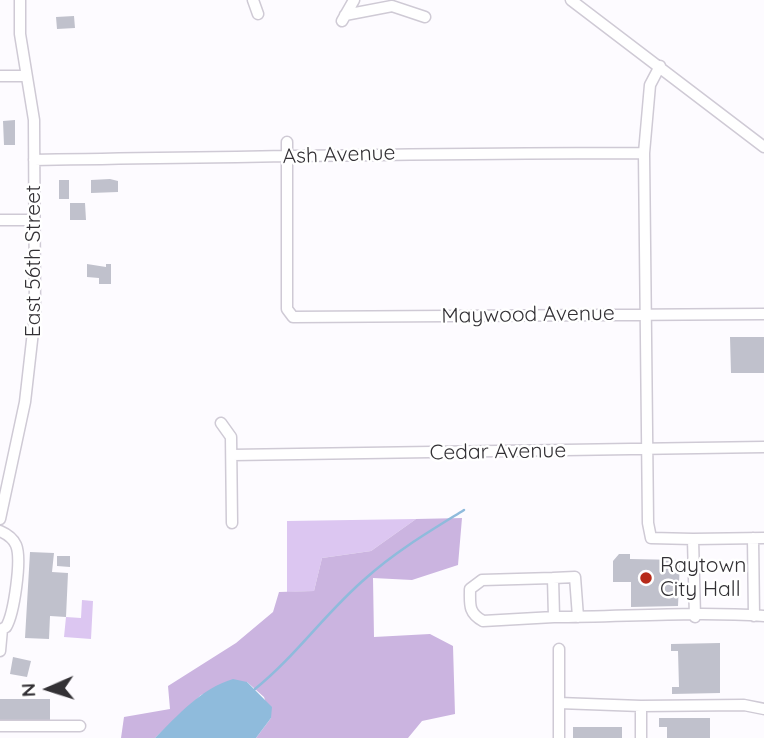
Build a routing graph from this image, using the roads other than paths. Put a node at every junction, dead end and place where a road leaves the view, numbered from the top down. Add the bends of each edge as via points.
1 (20, 0) edge
2 (253, 0) edge
3 (354, 0) edge
4 (571, 0) edge
5 (258, 14) dead end
6 (425, 17) dead end
7 (660, 66) junction
8 (0, 76) edge
9 (25, 76) junction
10 (287, 142) dead end
11 (763, 146) edge
12 (644, 153) junction
13 (287, 157) junction
14 (34, 160) junction
15 (0, 220) edge
16 (33, 220) junction
17 (648, 313) junction
18 (764, 314) edge
19 (221, 423) dead end
20 (764, 447) edge
21 (648, 451) junction
22 (232, 455) junction
23 (2, 491) edge
24 (0, 519) edge
25 (232, 523) dead end
26 (0, 531) edge
27 (759, 538) edge
28 (693, 539) junction
29 (553, 578) junction
30 (759, 616) edge
31 (554, 617) junction
32 (578, 617) junction
33 (695, 617) junction
34 (1, 630) edge
35 (559, 649) dead end
36 (0, 651) edge
37 (559, 703) junction
38 (641, 706) junction
39 (764, 709) edge
40 (0, 726) edge
41 (80, 726) dead end
42 (559, 738) edge
43 (641, 738) edge

1 - 9 street, East 56th Street
2 - 5 street
3 - 6 street via 344,18 392,6
4 - 7 street
7 - 11 street
7 - 12 street via 650,85
8 - 9 street
9 - 14 street, East 56th Street via 34,120
10 - 13 street
12 - 13 street, Ash Avenue
12 - 17 street
13 - 14 street, Ash Avenue
13 - 17 street, Maywood Avenue via 287,309 293,317
14 - 16 street, East 56th Street
15 - 16 street
16 - 23 street, East 56th Street via 33,350
17 - 18 street, Maywood Avenue
17 - 21 street
19 - 22 street via 231,437
20 - 21 street, Cedar Avenue
21 - 22 street, Cedar Avenue
21 - 28 street via 651,538
22 - 25 street
23 - 24 street, East 56th Street
26 - 34 street via 13,539 18,552 13,610
27 - 28 street
27 - 30 street
28 - 33 street
29 - 31 street
29 - 31 street via 482,579 470,589 470,607 483,621
29 - 32 street via 575,577
30 - 33 street
31 - 32 street
32 - 33 street
34 - 36 street
35 - 37 street
37 - 38 street
37 - 42 street
38 - 39 street via 744,705
38 - 43 street
40 - 41 street

